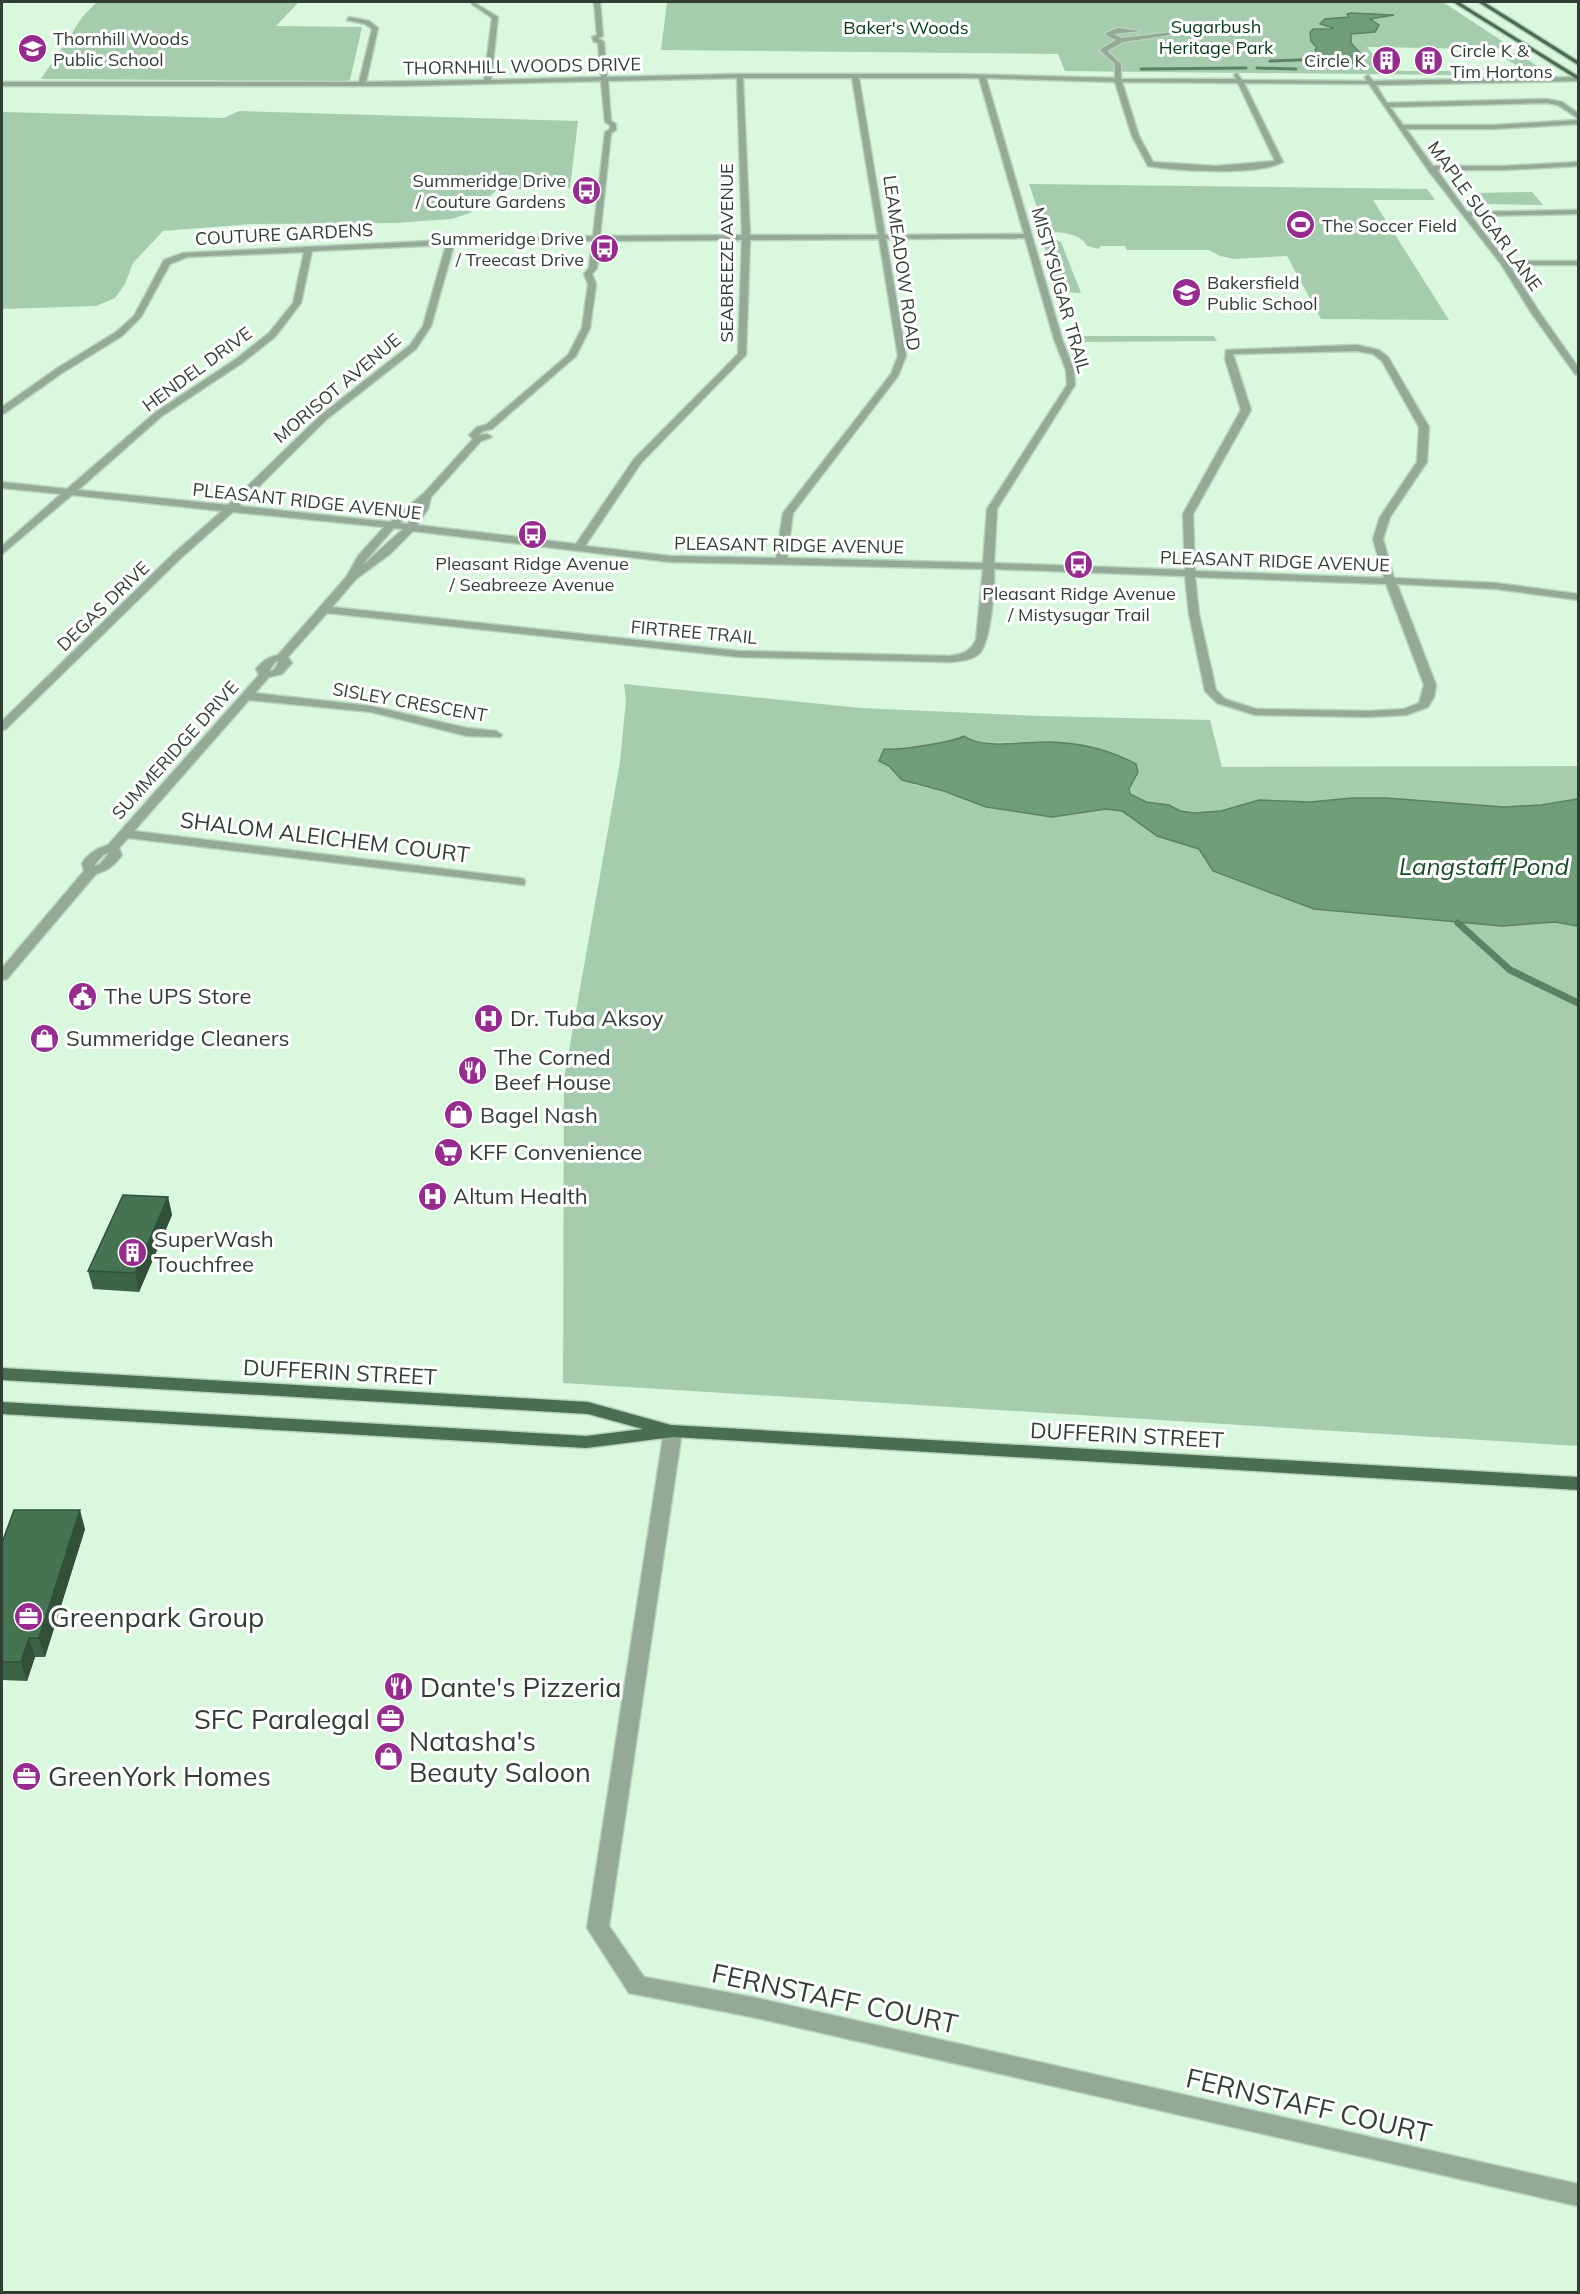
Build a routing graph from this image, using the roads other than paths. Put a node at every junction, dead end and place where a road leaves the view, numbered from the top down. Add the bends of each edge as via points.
1 (597, 2) edge
2 (1456, 2) edge
3 (1481, 2) edge
4 (474, 3) dead end
5 (349, 19) dead end
6 (1173, 34) dead end
7 (1149, 37) junction
8 (1121, 40) junction
9 (1578, 63) edge
10 (1570, 72) junction
11 (1578, 72) edge
12 (740, 76) junction
13 (855, 76) junction
14 (982, 76) junction
15 (1118, 78) junction
16 (1238, 78) junction
17 (1578, 78) edge
18 (606, 79) junction
19 (1369, 80) junction
20 (488, 82) junction
21 (2, 84) edge
22 (362, 84) junction
23 (1385, 105) junction
24 (1578, 116) edge
25 (1578, 122) edge
26 (1402, 127) junction
27 (1578, 164) edge
28 (1431, 168) junction
29 (1578, 212) edge
30 (1465, 214) junction
31 (883, 236) junction
32 (1029, 236) junction
33 (746, 237) junction
34 (596, 239) junction
35 (451, 242) junction
36 (308, 250) junction
37 (1504, 263) junction
38 (1578, 264) edge
39 (1578, 372) edge
40 (2, 411) edge
41 (2, 485) edge
42 (71, 492) junction
43 (427, 495) junction
44 (229, 510) junction
45 (392, 525) junction
46 (409, 527) junction
47 (578, 549) junction
48 (2, 551) edge
49 (781, 562) junction
50 (989, 567) junction
51 (1190, 575) junction
52 (352, 577) junction
53 (1390, 581) junction
54 (1578, 597) edge
55 (324, 609) junction
56 (247, 696) junction
57 (2, 727) edge
58 (496, 735) dead end
59 (125, 834) junction
60 (519, 882) dead end
61 (4, 970) edge
62 (2, 1374) edge
63 (2, 1408) edge
64 (673, 1431) junction
65 (1578, 1484) edge
66 (1578, 2195) edge

1 - 18 street, SUMMERIDGE DRIVE
2 - 10 main road
3 - 9 main road
4 - 20 street via 495,17
5 - 22 street via 367,22 375,28
6 - 7 street
7 - 8 street
7 - 8 street via 1130,29 1108,34
8 - 15 street via 1103,50 1116,62
10 - 11 street, THORNHILL WOODS DRIVE
10 - 17 main road
10 - 19 street, THORNHILL WOODS DRIVE
12 - 13 street, THORNHILL WOODS DRIVE
12 - 18 street, THORNHILL WOODS DRIVE
12 - 33 street, SEABREEZE AVENUE
13 - 14 street, THORNHILL WOODS DRIVE
13 - 31 street, LEAMEADOW ROAD
14 - 15 street, THORNHILL WOODS DRIVE
14 - 32 street, MISTYSUGAR TRAIL
15 - 16 street, THORNHILL WOODS DRIVE
15 - 16 street via 1134,131 1144,157 1151,164 1255,166 1279,162
16 - 19 street, THORNHILL WOODS DRIVE
17 - 19 street, THORNHILL WOODS DRIVE via 1429,83
18 - 20 street, THORNHILL WOODS DRIVE
18 - 34 street, SUMMERIDGE DRIVE via 608,122 613,124 613,130 608,132
19 - 23 street, MAPLE SUGAR LANE
20 - 22 street, THORNHILL WOODS DRIVE
21 - 22 street, THORNHILL WOODS DRIVE
23 - 24 street via 1546,101 1560,103
23 - 26 street, MAPLE SUGAR LANE
25 - 26 street
26 - 28 street, MAPLE SUGAR LANE
27 - 28 street
28 - 30 street, MAPLE SUGAR LANE
29 - 30 street
30 - 37 street, MAPLE SUGAR LANE
31 - 32 street, COUTURE GARDENS
31 - 33 street, COUTURE GARDENS
31 - 49 street, LEAMEADOW ROAD via 902,356 895,374 788,513
32 - 50 street, MISTYSUGAR TRAIL via 1070,370 1071,385 992,509
33 - 34 street, COUTURE GARDENS
33 - 47 street, SEABREEZE AVENUE via 742,355 637,461
34 - 35 street, COUTURE GARDENS
34 - 43 street, SUMMERIDGE DRIVE via 593,268 599,273 592,284 586,328 572,356 489,427 494,430 478,439
35 - 36 street, COUTURE GARDENS
35 - 44 street, MORISOT AVENUE via 427,326 413,347 324,417
36 - 40 street, COUTURE GARDENS via 210,253 172,259 161,269 136,317 120,334
36 - 42 street, HENDEL DRIVE via 297,303 272,335 159,414
37 - 38 street
37 - 39 street, MAPLE SUGAR LANE
41 - 42 street, PLEASANT RIDGE AVENUE
42 - 44 street, PLEASANT RIDGE AVENUE
42 - 48 street, HENDEL DRIVE
43 - 45 street, SUMMERIDGE DRIVE
43 - 46 street, SUMMERIDGE DRIVE via 424,510
44 - 45 street, PLEASANT RIDGE AVENUE
44 - 57 street, DEGAS DRIVE
45 - 46 street, PLEASANT RIDGE AVENUE
45 - 52 street, SUMMERIDGE DRIVE via 362,558
46 - 47 street, PLEASANT RIDGE AVENUE
46 - 52 street, SUMMERIDGE DRIVE via 378,561
47 - 49 street, PLEASANT RIDGE AVENUE via 670,560
49 - 50 street, PLEASANT RIDGE AVENUE
50 - 51 street, PLEASANT RIDGE AVENUE
50 - 55 street, FIRTREE TRAIL via 981,640 967,657 739,654
51 - 53 street, PLEASANT RIDGE AVENUE
51 - 53 street via 1211,691 1221,701 1255,712 1369,714 1406,712 1424,705 1430,685
51 - 53 street via 1188,514 1246,410 1229,352 1357,348 1376,352 1385,359 1424,427 1422,462 1385,517 1378,539
52 - 55 street, SUMMERIDGE DRIVE
53 - 54 street, PLEASANT RIDGE AVENUE via 1496,586
55 - 56 street, SUMMERIDGE DRIVE via 282,657 286,663 278,672 265,675
56 - 58 street, SISLEY CRESCENT via 371,709
56 - 59 street, SUMMERIDGE DRIVE
59 - 60 street, SHALOM ALEICHEM COURT
59 - 61 street, SUMMERIDGE DRIVE via 112,848 116,855 105,867 91,871
62 - 64 main road, DUFFERIN STREET via 588,1408
63 - 64 main road, DUFFERIN STREET via 586,1442
64 - 65 main road, DUFFERIN STREET
64 - 66 street, FERNSTAFF COURT via 598,1928 637,1986 752,2007

